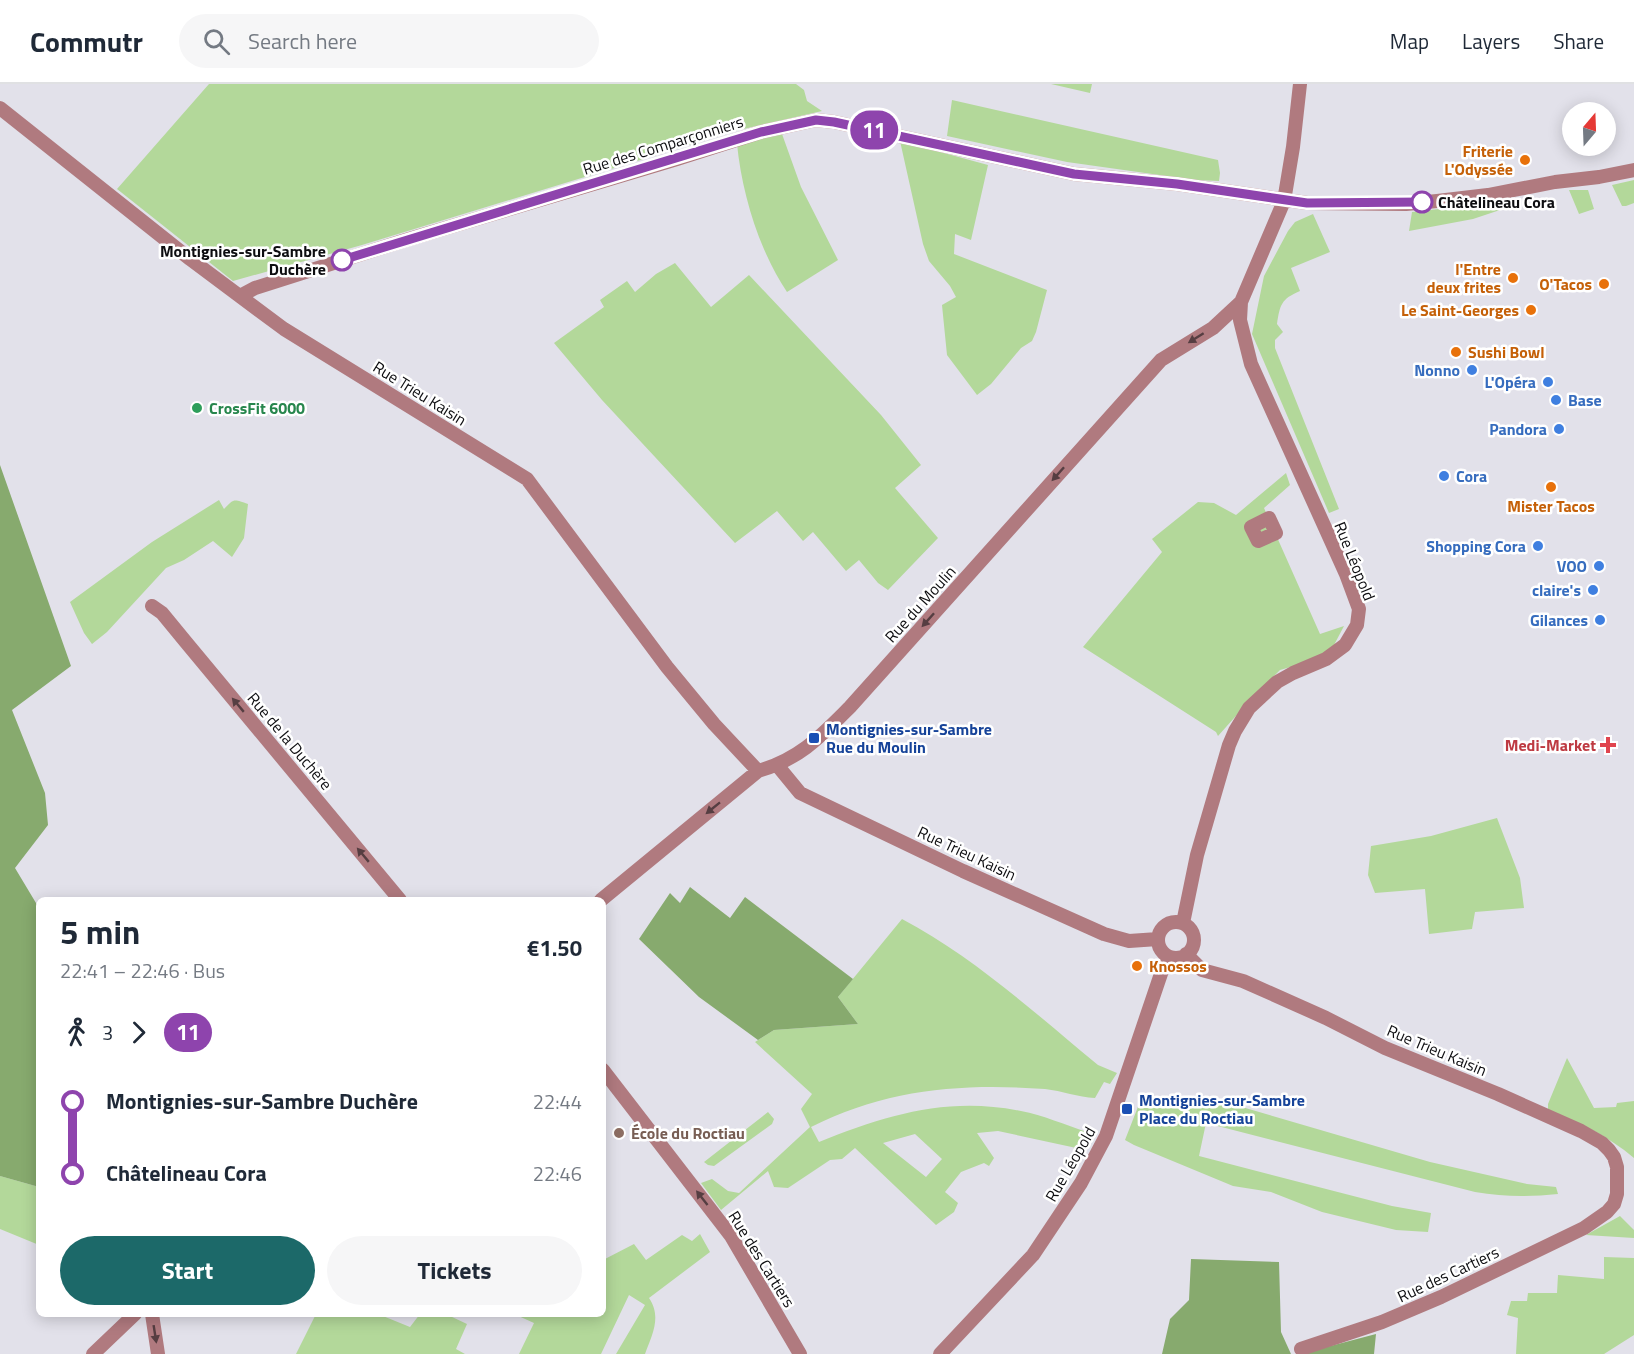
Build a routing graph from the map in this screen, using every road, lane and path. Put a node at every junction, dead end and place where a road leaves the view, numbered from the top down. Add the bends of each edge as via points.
1 (1300, 84) edge
2 (0, 108) edge
3 (1634, 170) edge
4 (1284, 201) junction
5 (240, 296) junction
6 (1241, 303) junction
7 (152, 606) dead end
8 (777, 765) junction
9 (758, 771) junction
10 (398, 897) edge
11 (605, 897) edge
12 (1183, 923) junction
13 (1158, 939) junction
14 (1186, 954) junction
15 (1167, 956) junction
16 (606, 1074) edge
17 (1604, 1215) joint
18 (132, 1317) edge
19 (152, 1317) edge
20 (1301, 1349) dead end
21 (93, 1354) edge
22 (158, 1354) edge
23 (800, 1354) edge
24 (940, 1354) edge

1 - 4 street
2 - 5 street, Rue Trieu Kaisin
3 - 4 street, Rue des Comparçonniers via 1437,201
4 - 5 street, Rue des Comparçonniers via 1177,184 1074,174 816,120 761,132 406,240
4 - 6 street
5 - 9 street, Rue Trieu Kaisin via 284,329 526,479 668,667
6 -> 8 street, Rue du Moulin via 1213,328 1161,360 850,707 813,744
6 - 12 street, Rue Léopold via 1240,320 1251,364 1359,609 1357,625 1345,645 1277,682 1241,718 1229,745 1197,855
10 -> 7 street, Rue de la Duchère via 185,640
8 - 9 street, Rue du Moulin
8 - 13 street, Rue Trieu Kaisin via 800,793 963,871 1104,934 1129,941
9 -> 11 street, Rue du Moulin
12 - 13 street via 1168,924
12 - 14 street, Rue Léopold via 1193,935
13 - 15 street
14 - 15 street
14 - 17 street, Rue Trieu Kaisin via 1202,970 1252,985 1593,1137 1609,1150 1617,1167 1616,1199
15 - 24 street, Rue Léopold via 1106,1136 1081,1183 1032,1255
23 -> 16 street, Rue des Cartiers via 731,1236
17 - 20 street, Rue des Cartiers via 1441,1297
18 - 21 street
19 -> 22 street

